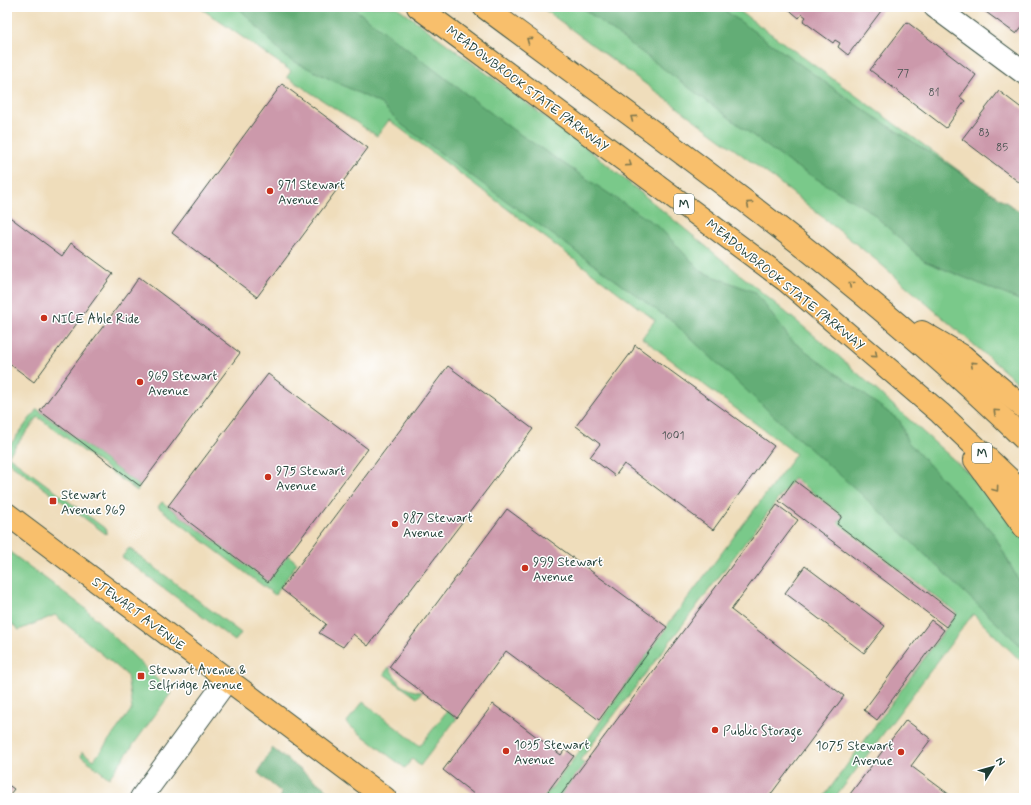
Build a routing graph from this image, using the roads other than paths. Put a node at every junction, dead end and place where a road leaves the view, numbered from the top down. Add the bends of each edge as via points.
1 (418, 7) edge
2 (484, 7) edge
3 (935, 7) edge
4 (1024, 74) edge
5 (881, 309) junction
6 (1024, 408) edge
7 (940, 413) junction
8 (1024, 439) edge
9 (1024, 493) edge
10 (7, 514) edge
11 (1024, 527) edge
12 (227, 680) junction
13 (140, 798) edge
14 (385, 798) edge

1 -> 7 main road, MEADOWBROOK STATE PARKWAY / M via 779,276 845,329
5 -> 2 main road via 753,207
3 - 4 street
6 -> 5 main road via 963,356
8 -> 5 main road
7 - 9 main road, MEADOWBROOK STATE PARKWAY / M
7 -> 11 main road
10 - 12 main road, STEWART AVENUE
12 - 13 street
12 - 14 main road, STEWART AVENUE

